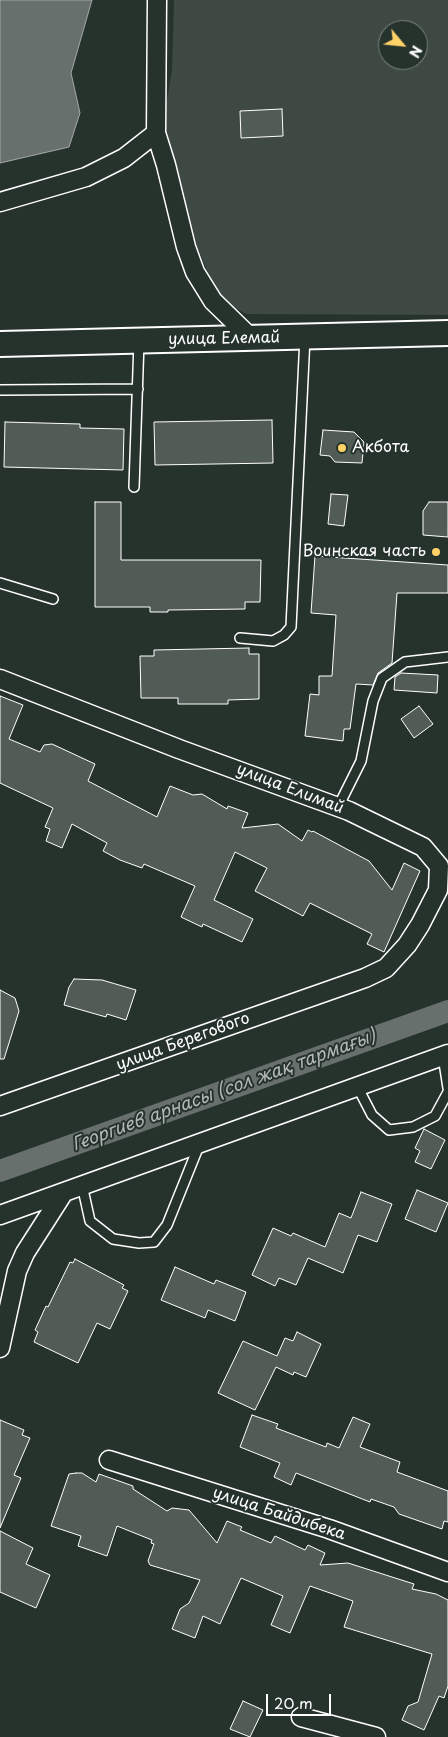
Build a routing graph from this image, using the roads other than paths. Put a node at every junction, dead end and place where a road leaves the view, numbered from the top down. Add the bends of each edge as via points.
1 (157, 0) edge
2 (156, 133) junction
3 (0, 202) edge
4 (448, 333) edge
5 (305, 337) junction
6 (252, 339) junction
7 (139, 341) junction
8 (0, 344) edge
9 (138, 388) junction
10 (0, 390) edge
11 (134, 487) dead end
12 (0, 583) edge
13 (53, 599) dead end
14 (240, 638) dead end
15 (448, 657) edge
16 (0, 678) edge
17 (338, 807) junction
18 (365, 978) joint
19 (445, 1055) edge
20 (357, 1086) junction
21 (448, 1088) edge
22 (448, 1092) edge
23 (0, 1106) edge
24 (200, 1143) junction
25 (82, 1185) junction
26 (64, 1192) junction
27 (0, 1215) edge
28 (0, 1348) edge
29 (109, 1460) dead end
30 (448, 1572) edge
31 (301, 1717) dead end
32 (376, 1737) edge

1 - 2 street
2 - 3 street via 124,158 86,177
2 - 6 street via 186,247 196,272 214,301
4 - 5 street, улица Елемай
5 - 6 street, улица Елемай
5 - 14 lane via 291,627 273,641
6 - 7 street, улица Елемай
7 - 8 street, улица Елемай
7 - 9 lane
9 - 10 lane
9 - 11 lane
12 - 13 lane
15 - 17 lane via 405,662 382,678 373,701 361,761
16 - 17 street, улица Елимай via 179,749
17 - 18 street, улица Елимай via 423,847 439,866 438,890 407,945 386,968
18 - 23 street, улица Берегового
19 - 20 street
19 - 21 lane
20 - 22 lane via 372,1115 389,1130 413,1127 435,1116
20 - 24 street
24 - 25 street
24 - 25 lane via 167,1225 154,1242 113,1239 90,1221
25 - 26 street
26 - 27 street
26 - 28 street via 17,1271
29 - 30 street, улица Байдибека via 329,1529
31 - 32 street

